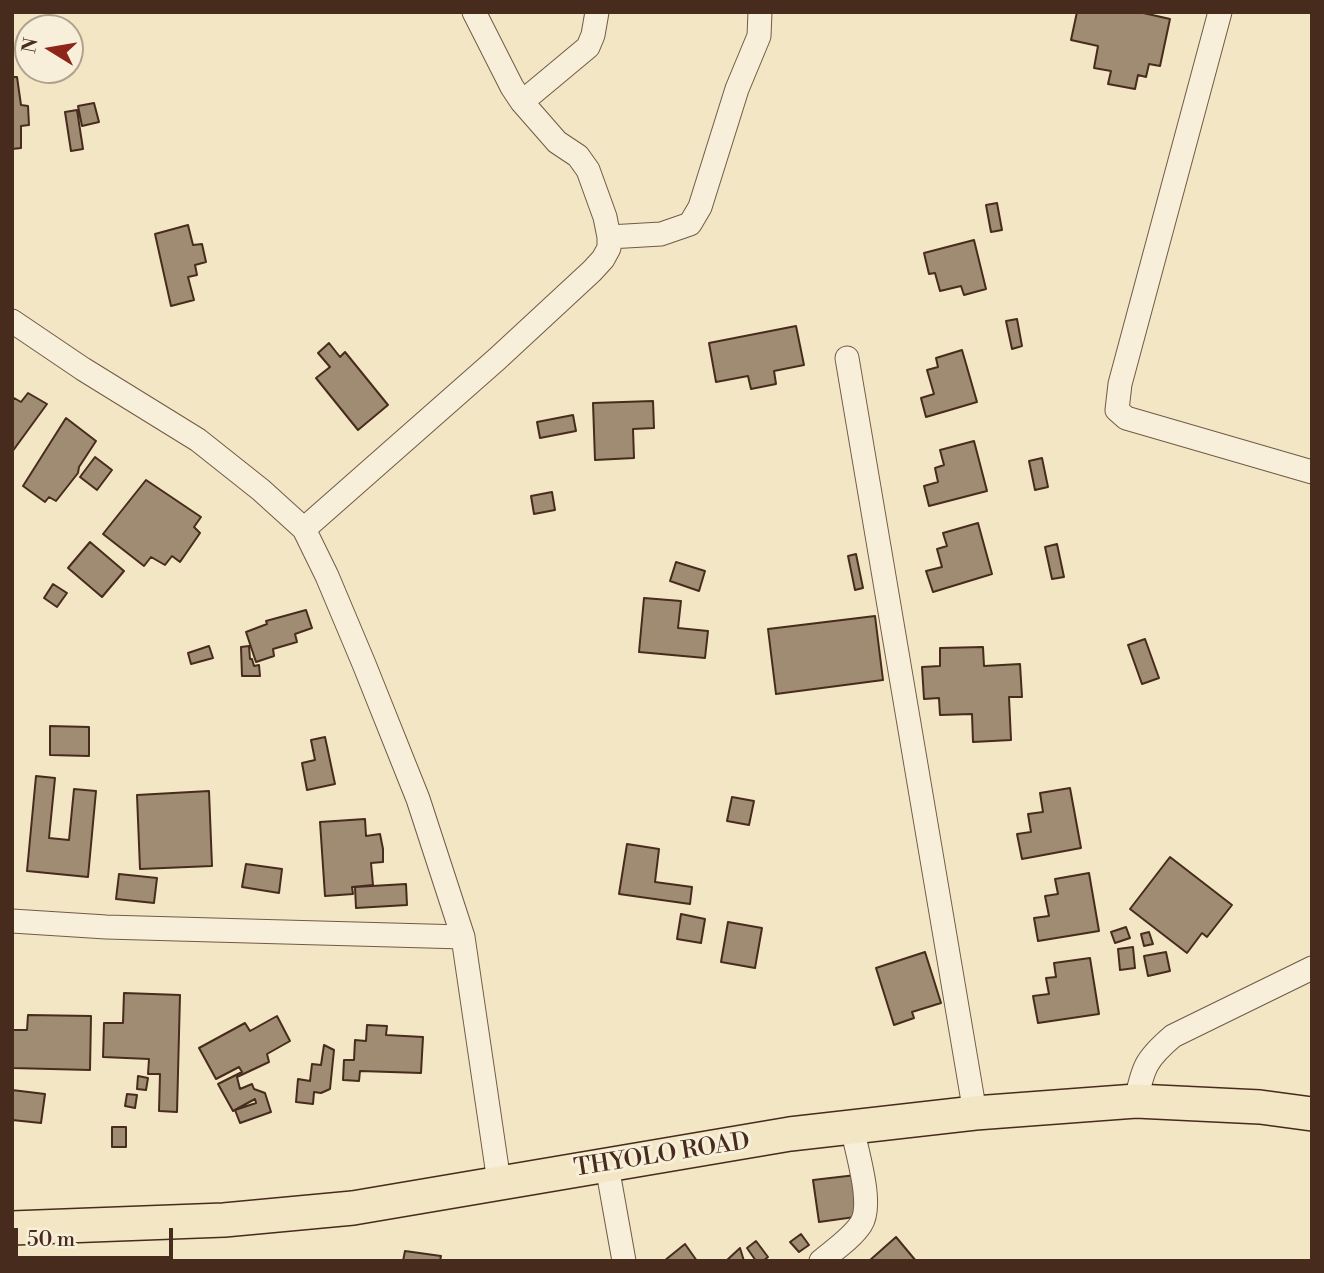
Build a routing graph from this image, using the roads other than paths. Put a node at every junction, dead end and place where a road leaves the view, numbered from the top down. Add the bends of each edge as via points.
1 (474, 12) edge
2 (597, 12) edge
3 (760, 12) edge
4 (1220, 12) edge
5 (522, 103) junction
6 (609, 237) junction
7 (12, 321) edge
8 (847, 358) dead end
9 (1312, 472) edge
10 (303, 529) junction
11 (12, 921) edge
12 (463, 937) junction
13 (1312, 968) edge
14 (1136, 1101) junction
15 (975, 1113) junction
16 (1312, 1114) edge
17 (852, 1127) junction
18 (607, 1166) junction
19 (499, 1182) junction
20 (12, 1228) edge
21 (624, 1261) edge
22 (821, 1261) edge

1 - 5 street
2 - 5 street via 588,47
3 - 6 street via 759,36 737,89 700,207 690,224 660,234
4 - 9 street via 1120,384 1117,410 1126,418
5 - 6 street via 557,142 578,156 606,217
6 - 10 street via 603,259 593,271
7 - 10 street via 198,440
8 - 15 street
10 - 12 street via 365,664 413,787
11 - 12 street
12 - 19 street
13 - 14 street via 1173,1036 1142,1071
14 - 15 highway, THYOLO ROAD
14 - 16 highway, THYOLO ROAD
15 - 17 highway, THYOLO ROAD
17 - 18 highway, THYOLO ROAD
17 - 22 street via 866,1215
18 - 19 highway, THYOLO ROAD
18 - 21 street
19 - 20 highway, THYOLO ROAD via 353,1208 237,1219

